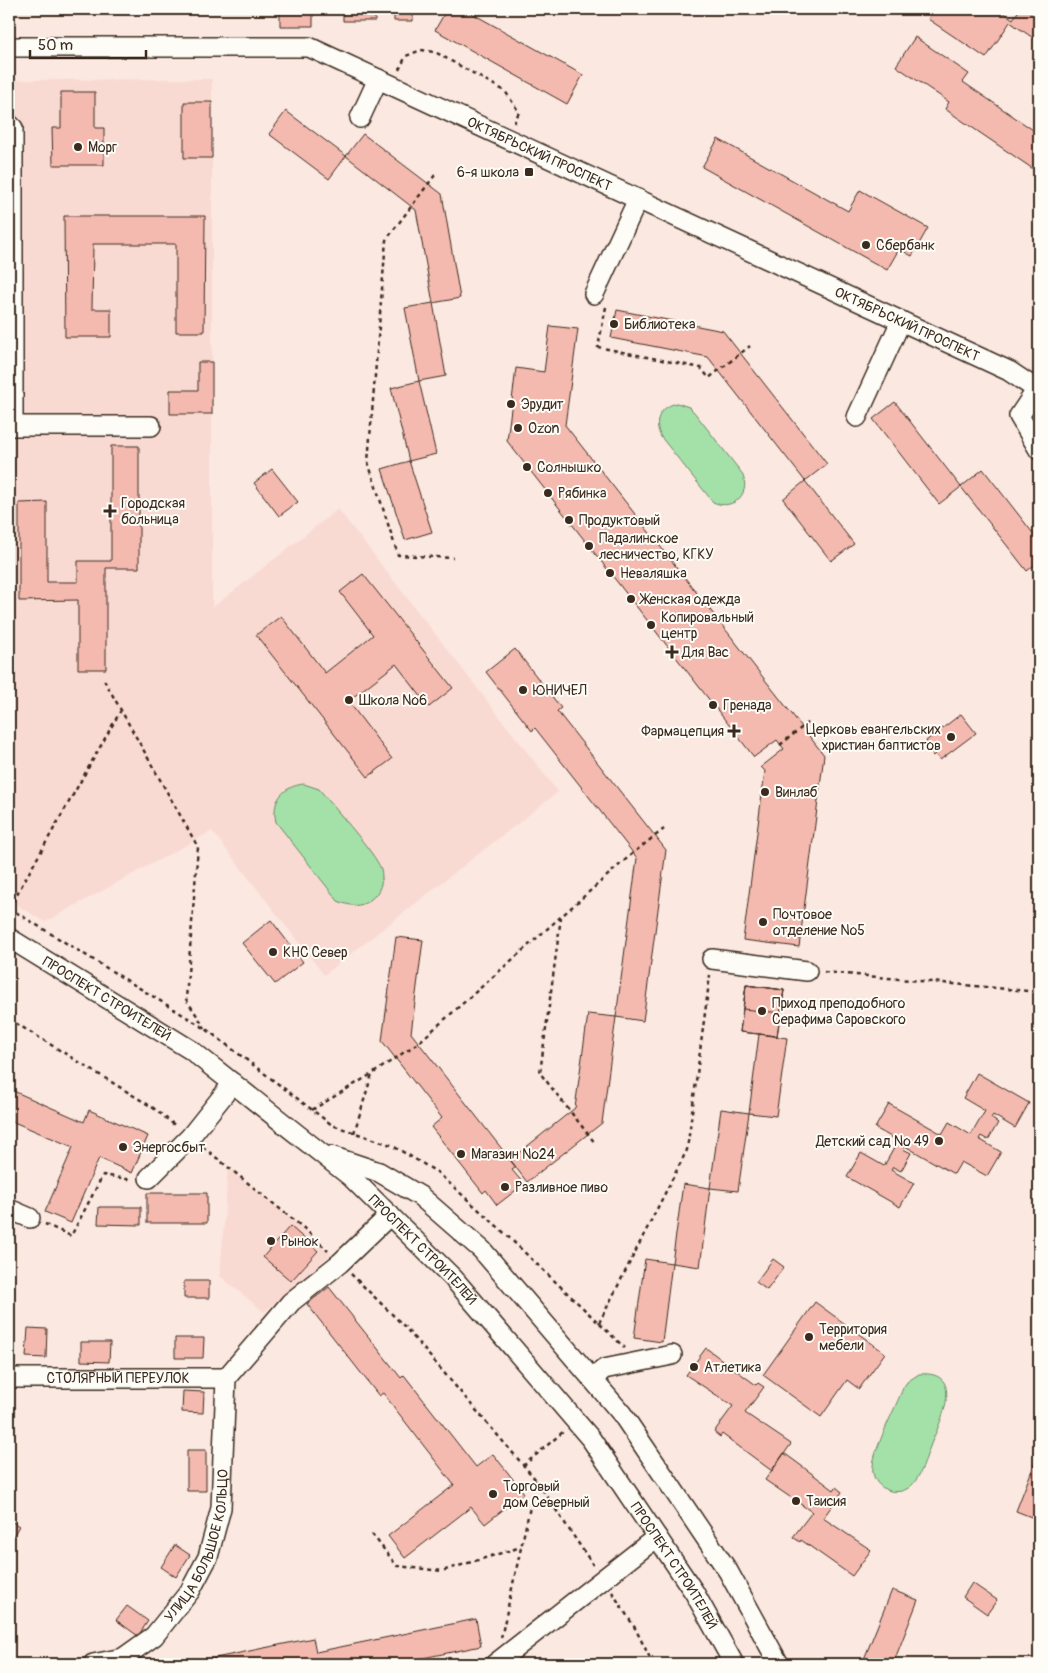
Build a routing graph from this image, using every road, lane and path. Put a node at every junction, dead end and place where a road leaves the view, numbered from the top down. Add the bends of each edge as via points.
1 (9, 48) edge
2 (406, 56) dead end
3 (378, 79) junction
4 (360, 118) dead end
5 (9, 124) edge
6 (507, 138) junction
7 (435, 175) dead end
8 (638, 199) junction
9 (11, 223) edge
10 (600, 300) joint
11 (901, 321) junction
12 (750, 346) dead end
13 (1038, 390) edge
14 (857, 417) dead end
15 (151, 426) dead end
16 (1039, 450) edge
17 (453, 558) dead end
18 (104, 680) dead end
19 (121, 710) junction
20 (811, 720) dead end
21 (780, 745) dead end
22 (664, 829) dead end
23 (9, 908) edge
24 (561, 916) junction
25 (9, 938) edge
26 (712, 959) joint
27 (807, 971) joint
28 (1039, 992) edge
29 (9, 1019) edge
30 (206, 1029) junction
31 (372, 1074) junction
32 (233, 1083) junction
33 (312, 1110) junction
34 (354, 1132) junction
35 (190, 1137) junction
36 (595, 1143) dead end
37 (320, 1152) junction
38 (149, 1178) joint
39 (9, 1209) edge
40 (390, 1215) junction
41 (30, 1218) joint
42 (340, 1263) junction
43 (599, 1323) junction
44 (672, 1355) dead end
45 (639, 1362) junction
46 (9, 1378) edge
47 (226, 1378) junction
48 (592, 1379) junction
49 (372, 1534) dead end
50 (657, 1537) junction
51 (521, 1547) junction
52 (93, 1664) edge
53 (496, 1664) edge
54 (734, 1664) edge
55 (779, 1664) edge

1 - 3 street, ОКТЯБРЬСКИЙ ПРОСПЕКТ via 309,46
2 - 6 path via 421,50 435,52 505,90 519,112
3 - 4 street
3 - 6 street, ОКТЯБРЬСКИЙ ПРОСПЕКТ
5 - 9 street via 13,128
6 - 8 street, ОКТЯБРЬСКИЙ ПРОСПЕКТ
7 - 17 path via 386,240 368,462 398,555
8 - 10 street
8 - 11 street, ОКТЯБРЬСКИЙ ПРОСПЕКТ
9 - 15 street via 13,426
10 - 12 path via 598,347 701,368 709,378
11 - 13 street, ОКТЯБРЬСКИЙ ПРОСПЕКТ via 949,334
11 - 14 street
13 - 16 street via 1019,416
18 - 19 path
19 - 23 path
19 - 30 path via 198,846 186,999
20 - 21 path
22 - 24 path
23 - 30 path
24 - 31 path via 418,1042
24 - 36 path via 540,1073
25 - 32 street, ПРОСПЕКТ СТРОИТЕЛЕЙ via 191,1050
26 - 27 street
26 - 43 path via 687,1150
27 - 28 path
29 - 35 path via 152,1106
30 - 33 path
31 - 33 path
31 - 34 path
32 - 35 street
32 - 37 street, ПРОСПЕКТ СТРОИТЕЛЕЙ
33 - 34 path via 332,1125
34 - 43 path via 390,1145 437,1172
35 - 38 street
35 - 42 path via 306,1229
37 - 40 street, ПРОСПЕКТ СТРОИТЕЛЕЙ
37 - 48 street via 378,1172 420,1196 482,1250
38 - 41 path via 128,1181 103,1176 71,1236
39 - 41 street
40 - 42 street
40 - 50 street, ПРОСПЕКТ СТРОИТЕЛЕЙ via 453,1278 591,1438
42 - 47 street via 291,1302
42 - 51 path via 403,1325 536,1480
43 - 45 path
44 - 45 street
45 - 48 street via 604,1369
46 - 47 street, СТОЛЯРНЫЙ ПЕРЕУЛОК
47 - 52 street, УЛИЦА БОЛЬШОЕ КОЛЬЦО via 221,1508 208,1557 190,1590 154,1636 123,1658
48 - 55 street via 622,1414 728,1571
49 - 51 path via 396,1566 442,1571
50 - 53 street
50 - 54 street, ПРОСПЕКТ СТРОИТЕЛЕЙ via 694,1592
51 - 53 path

